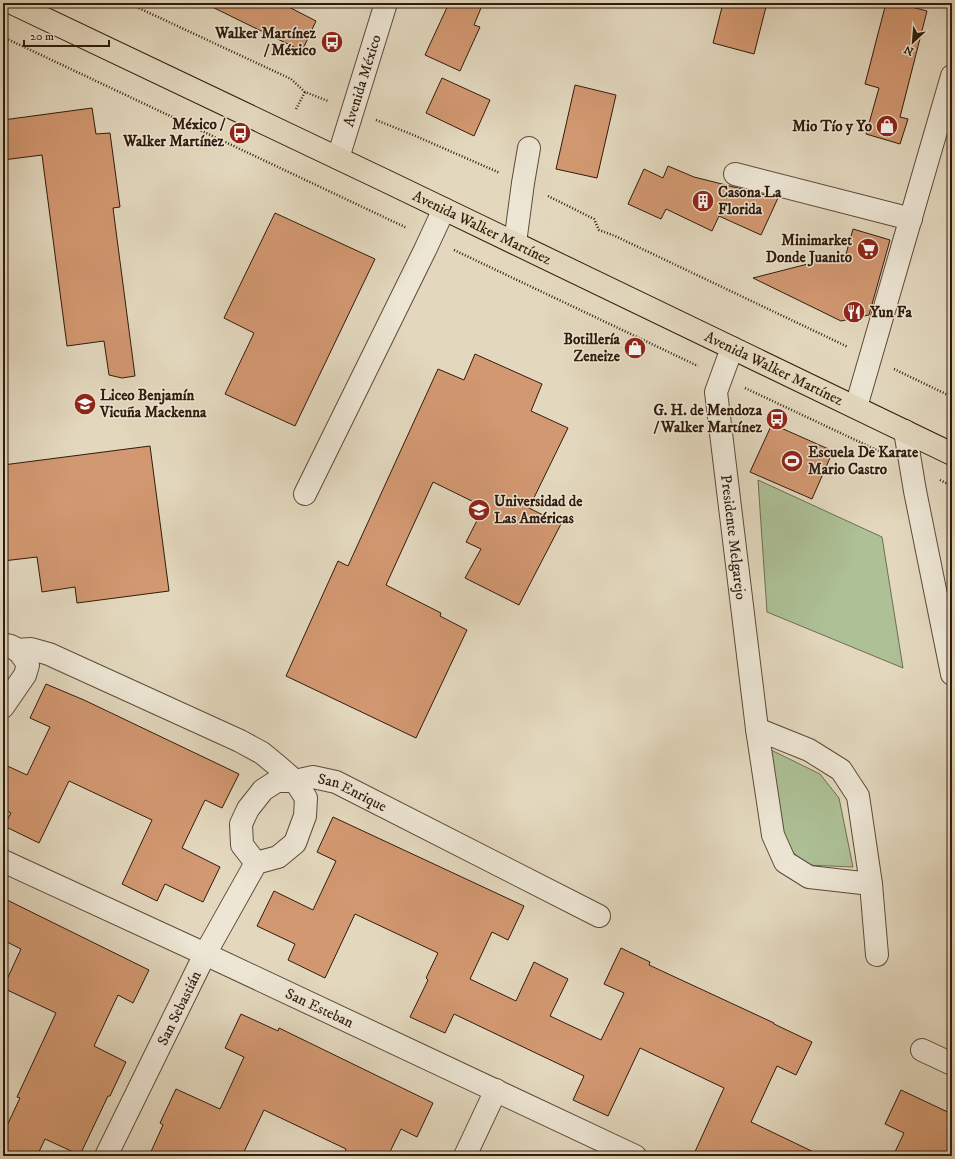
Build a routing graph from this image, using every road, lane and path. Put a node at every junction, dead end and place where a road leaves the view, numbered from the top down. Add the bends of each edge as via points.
1 (12, 3) edge
2 (386, 3) edge
3 (3, 37) edge
4 (952, 76) edge
5 (529, 148) dead end
6 (338, 158) junction
7 (735, 174) dead end
8 (444, 209) junction
9 (910, 219) junction
10 (430, 239) junction
11 (515, 243) junction
12 (732, 348) junction
13 (722, 377) junction
14 (856, 407) junction
15 (905, 431) junction
16 (952, 454) edge
17 (911, 467) junction
18 (952, 486) edge
19 (305, 494) dead end
20 (10, 647) edge
21 (952, 674) edge
22 (3, 707) edge
23 (758, 729) junction
24 (295, 781) junction
25 (3, 861) edge
26 (256, 863) junction
27 (871, 884) junction
28 (599, 916) dead end
29 (205, 954) junction
30 (877, 955) dead end
31 (922, 1050) dead end
32 (952, 1064) edge
33 (496, 1090) junction
34 (106, 1156) edge
35 (464, 1156) edge
36 (635, 1156) edge

1 - 6 main road, Avenida Walker Martínez
2 - 6 street, Avenida México
3 - 10 path
4 - 9 street
5 - 11 street
6 - 8 main road, Avenida Walker Martínez
7 - 9 street
8 - 10 street
8 - 11 main road, Avenida Walker Martínez
9 - 14 street
10 - 13 path
10 - 19 street
11 - 12 main road, Avenida Walker Martínez
12 - 13 street, Presidente Melgarejo
12 - 14 main road, Avenida Walker Martínez
13 - 17 path
13 - 23 street, Presidente Melgarejo via 716,392
14 - 15 main road, Avenida Walker Martínez
15 - 16 main road, Avenida Walker Martínez
15 - 17 street
17 - 18 path
17 - 21 street
20 - 22 street, San Enrique via 23,655 28,665
20 - 24 street, San Enrique via 49,654 240,741 262,754
23 - 27 street via 809,750 841,770 858,796
23 - 27 street, Presidente Melgarejo via 773,835 785,862 809,877
24 - 26 street via 306,798 305,816 295,843 278,857
24 - 26 street via 277,781 262,790 248,809 241,824 242,845
24 - 28 street, San Enrique via 314,777 336,782
25 - 29 street, San Esteban
26 - 29 street, San Sebastián
27 - 30 street
29 - 33 street, San Esteban
29 - 34 street, San Sebastián
31 - 32 street
33 - 35 street
33 - 36 street, San Esteban

